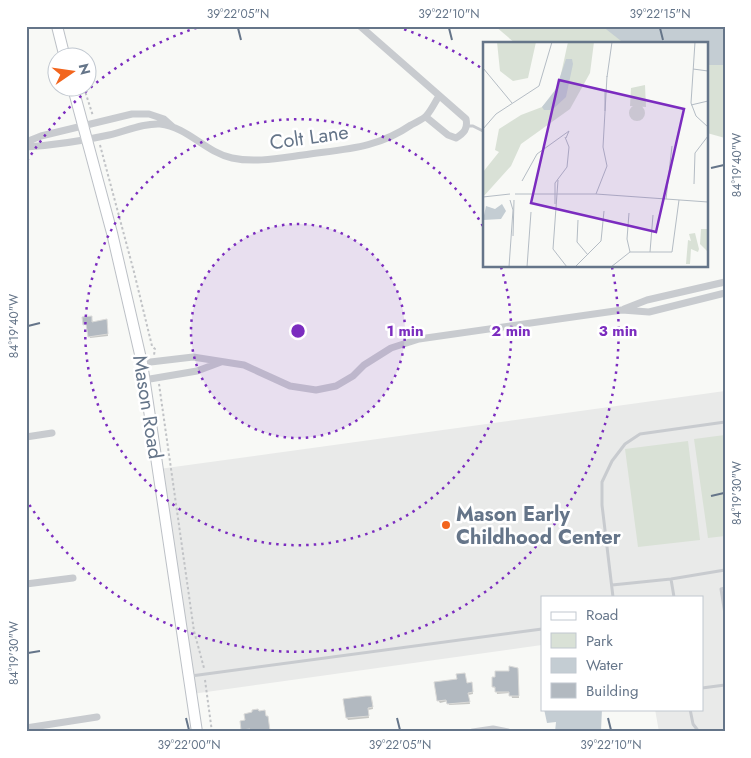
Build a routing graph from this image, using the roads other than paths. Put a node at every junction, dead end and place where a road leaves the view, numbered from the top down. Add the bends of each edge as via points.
1 (57, 26) edge
2 (360, 26) edge
3 (62, 48) edge
4 (439, 96) junction
5 (76, 98) edge
6 (426, 117) junction
7 (84, 125) junction
8 (467, 126) junction
9 (173, 127) junction
10 (483, 131) edge
11 (87, 139) junction
12 (26, 142) edge
13 (26, 147) edge
14 (725, 282) edge
15 (725, 293) edge
16 (622, 310) junction
17 (222, 362) junction
18 (142, 364) junction
19 (144, 380) junction
20 (725, 422) edge
21 (52, 433) dead end
22 (26, 437) edge
23 (725, 570) edge
24 (73, 578) dead end
25 (671, 579) junction
26 (26, 584) edge
27 (612, 585) junction
28 (725, 588) edge
29 (613, 596) edge
30 (674, 596) edge
31 (725, 614) edge
32 (541, 629) edge
33 (189, 676) junction
34 (725, 685) edge
35 (704, 688) edge
36 (690, 710) edge
37 (97, 718) dead end
38 (26, 728) edge
39 (197, 732) edge
40 (473, 732) edge
41 (508, 732) edge
42 (699, 732) edge

1 - 3 main road
2 - 4 street
4 - 6 street, Colt Lane
4 - 8 street via 466,119
5 - 7 main road, Mason Road
6 - 8 street via 456,138 464,134
6 - 9 street, Colt Lane via 389,138 358,148 258,160 219,154
7 - 9 street, Colt Lane via 132,114 149,114 164,119
7 - 11 main road, Mason Road
7 - 12 street, Colt Lane
8 - 10 lane
9 - 11 street, Colt Lane via 147,125
11 - 13 street, Colt Lane
11 - 18 main road, Mason Road
14 - 16 street via 647,300
15 - 16 street via 649,312
16 - 17 street via 419,339 391,348 336,386 316,390 290,386 244,365
17 - 18 street via 193,357
17 - 19 street via 197,371
18 - 19 main road, Mason Road
19 - 33 main road, Mason Road
20 - 27 lane via 640,434 625,444 612,461 602,482
21 - 22 street
23 - 25 lane
24 - 26 street
25 - 27 lane
25 - 30 lane
27 - 29 lane
28 - 31 lane via 721,589
32 - 33 lane
33 - 39 main road, Mason Road
34 - 35 lane
36 - 42 lane
37 - 38 street
40 - 41 street via 494,729

